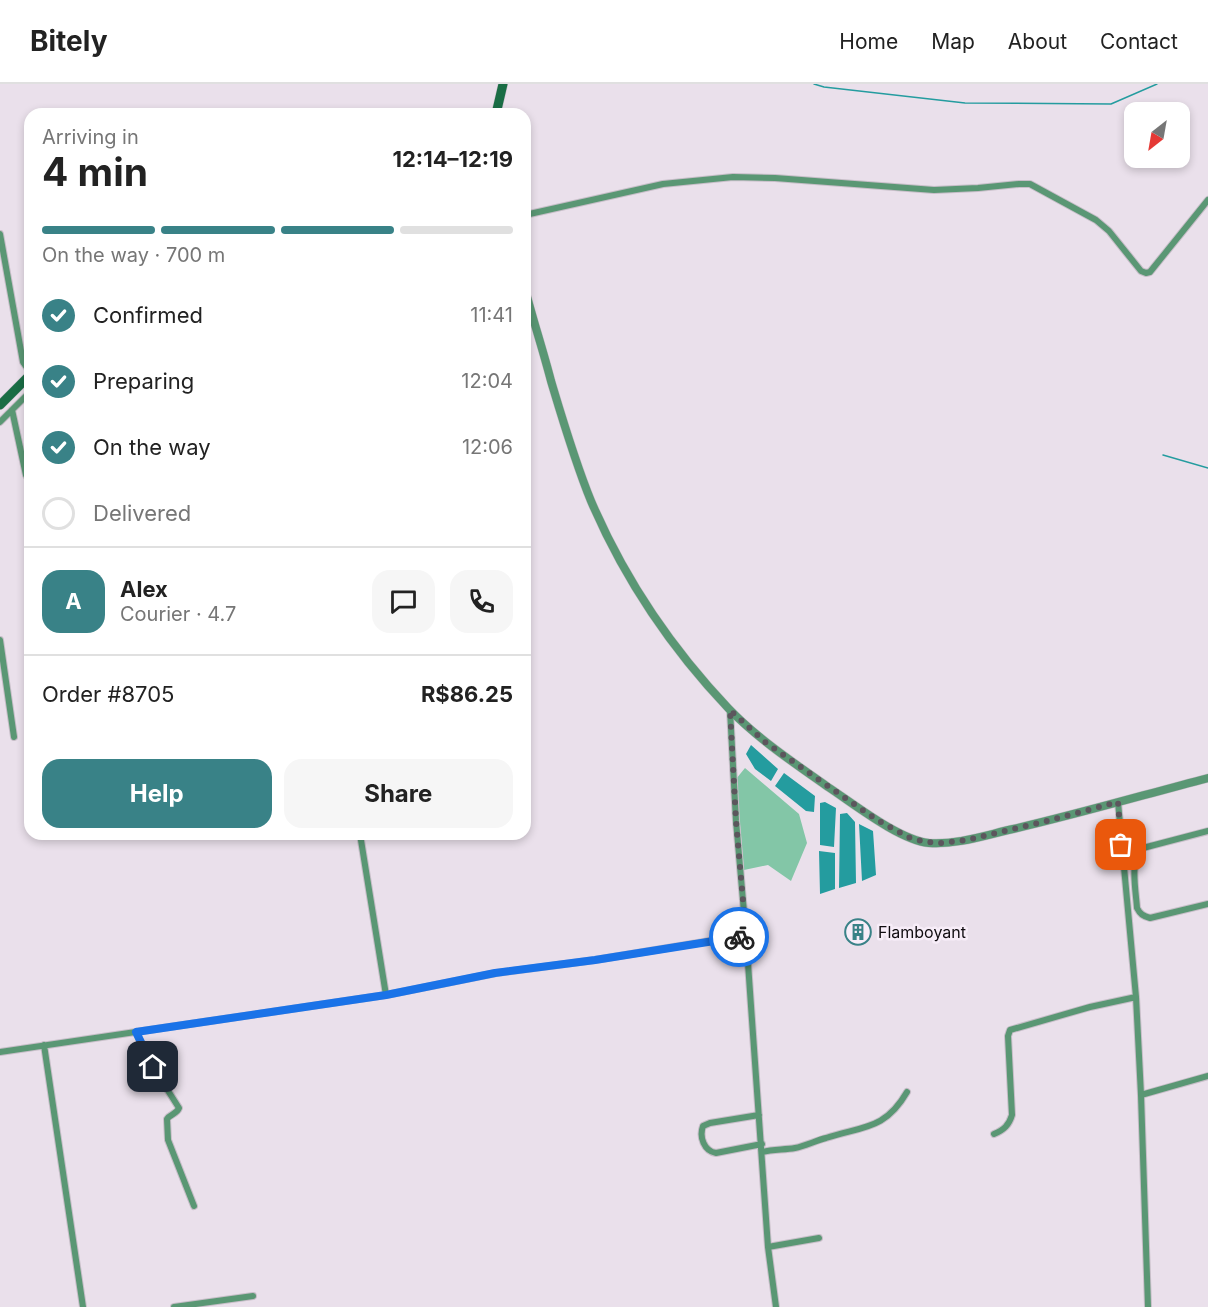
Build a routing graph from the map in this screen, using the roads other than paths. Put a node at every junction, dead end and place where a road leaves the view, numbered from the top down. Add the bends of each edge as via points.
1 (502, 84) edge
2 (497, 108) edge
3 (1208, 200) edge
4 (531, 214) edge
5 (0, 234) edge
6 (1, 244) edge
7 (531, 310) edge
8 (24, 364) edge
9 (24, 380) edge
10 (24, 398) edge
11 (0, 405) edge
12 (12, 410) junction
13 (0, 422) edge
14 (24, 466) edge
15 (0, 640) edge
16 (730, 710) junction
17 (14, 737) dead end
18 (1208, 778) edge
19 (1118, 802) junction
20 (1208, 831) edge
21 (361, 840) edge
22 (1136, 887) junction
23 (1125, 888) junction
24 (1208, 904) edge
25 (746, 935) junction
26 (386, 995) junction
27 (1136, 997) junction
28 (136, 1032) junction
29 (44, 1045) junction
30 (0, 1052) edge
31 (1208, 1076) edge
32 (907, 1092) dead end
33 (1141, 1095) junction
34 (759, 1115) junction
35 (994, 1134) dead end
36 (762, 1144) junction
37 (762, 1152) junction
38 (194, 1206) dead end
39 (819, 1238) dead end
40 (768, 1247) junction
41 (253, 1296) dead end
42 (83, 1307) edge
43 (174, 1307) edge
44 (776, 1307) edge
45 (1148, 1307) edge

1 - 2 main road
3 - 4 street via 1146,273 1096,220 1030,184 934,190 733,177 663,184
5 - 6 street
6 - 8 street
7 - 16 street via 570,446 613,548 657,622
9 - 11 main road
10 - 12 street
12 - 13 street
12 - 14 street
15 - 17 street
16 - 19 street via 765,742 868,814 908,837 925,842 967,840
16 - 25 street
18 - 19 street
19 - 23 street
20 - 22 street via 1143,848 1135,862
21 - 26 street
22 - 23 street
22 - 24 street via 1137,908 1149,918
23 - 27 street
25 - 26 street via 495,973
25 - 34 street
26 - 28 street
27 - 33 street
27 - 35 street via 1010,1030 1012,1115 1002,1131
28 - 29 street
28 - 38 street via 179,1108 167,1119 168,1140
29 - 30 street
29 - 42 street
31 - 33 street
32 - 37 street via 894,1111 865,1128 795,1148
33 - 45 street
34 - 36 street
34 - 36 street via 710,1123 701,1132 706,1148 716,1153
36 - 37 street
37 - 40 street
39 - 40 street
40 - 44 street
41 - 43 street

